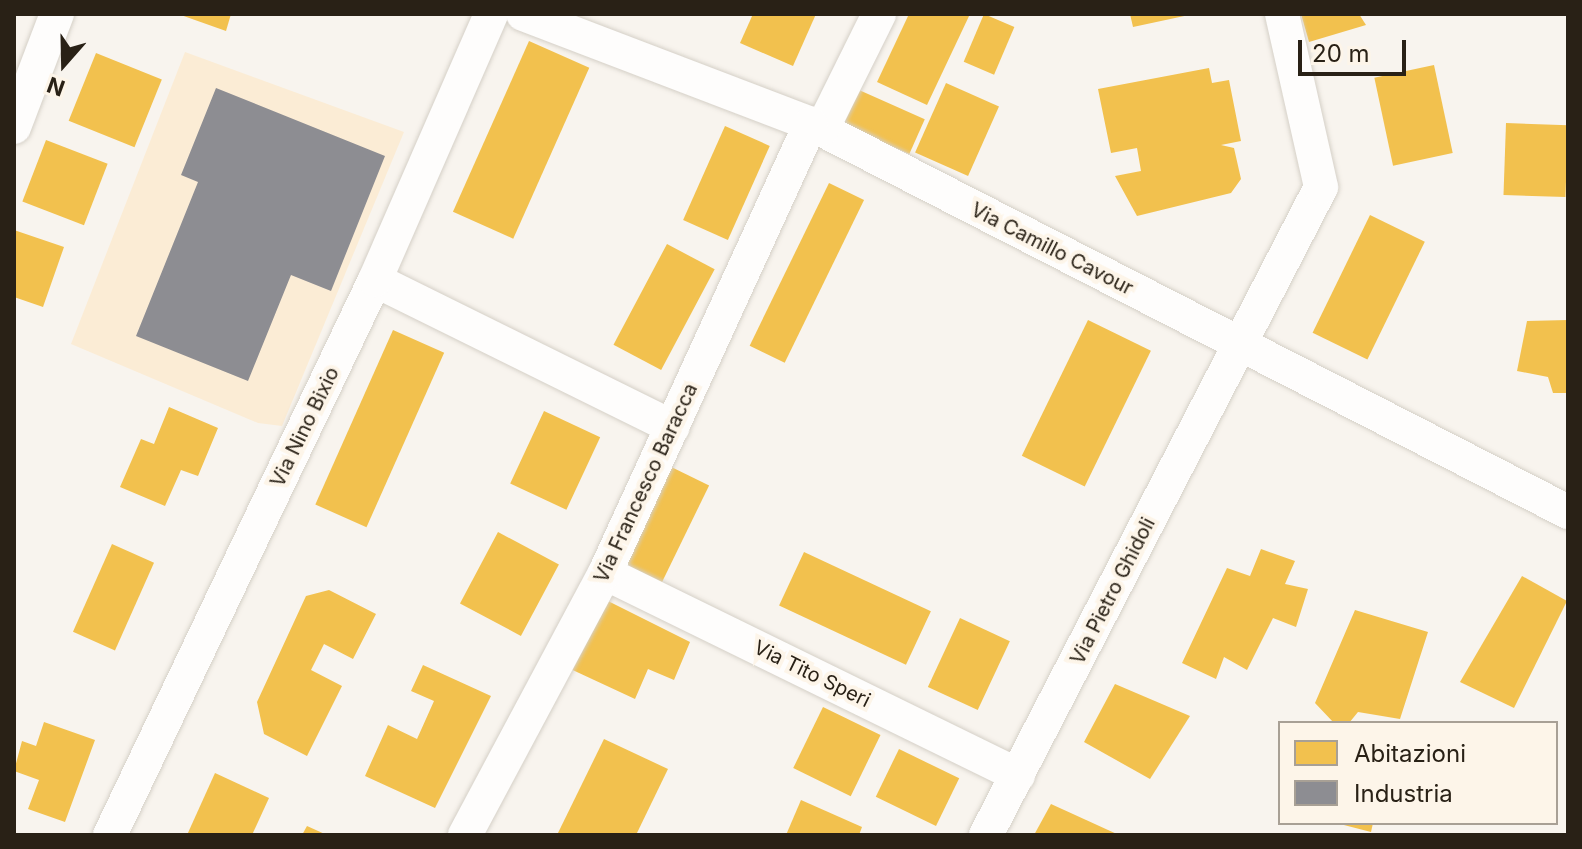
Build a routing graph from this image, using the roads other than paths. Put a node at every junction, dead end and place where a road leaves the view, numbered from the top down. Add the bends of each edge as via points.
1 (57, 14) edge
2 (491, 14) edge
3 (523, 14) edge
4 (879, 14) edge
5 (1282, 14) edge
6 (14, 127) edge
7 (816, 127) junction
8 (375, 280) junction
9 (1240, 346) junction
10 (673, 427) junction
11 (1568, 512) edge
12 (605, 573) junction
13 (1018, 775) junction
14 (110, 835) edge
15 (465, 835) edge
16 (986, 835) edge

1 - 6 street
2 - 8 street, Via Nino Bixio
3 - 7 street, Via Camillo Cavour
4 - 7 street, Via Francesco Baracca
5 - 9 street, Via Pietro Ghidoli via 1321,187
7 - 9 street, Via Camillo Cavour
7 - 10 street, Via Francesco Baracca
8 - 10 street
8 - 14 street, Via Nino Bixio
9 - 11 street, Via Camillo Cavour
9 - 13 street, Via Pietro Ghidoli
10 - 12 street, Via Francesco Baracca
12 - 13 street, Via Tito Speri
12 - 15 street, Via Francesco Baracca
13 - 16 street, Via Pietro Ghidoli

